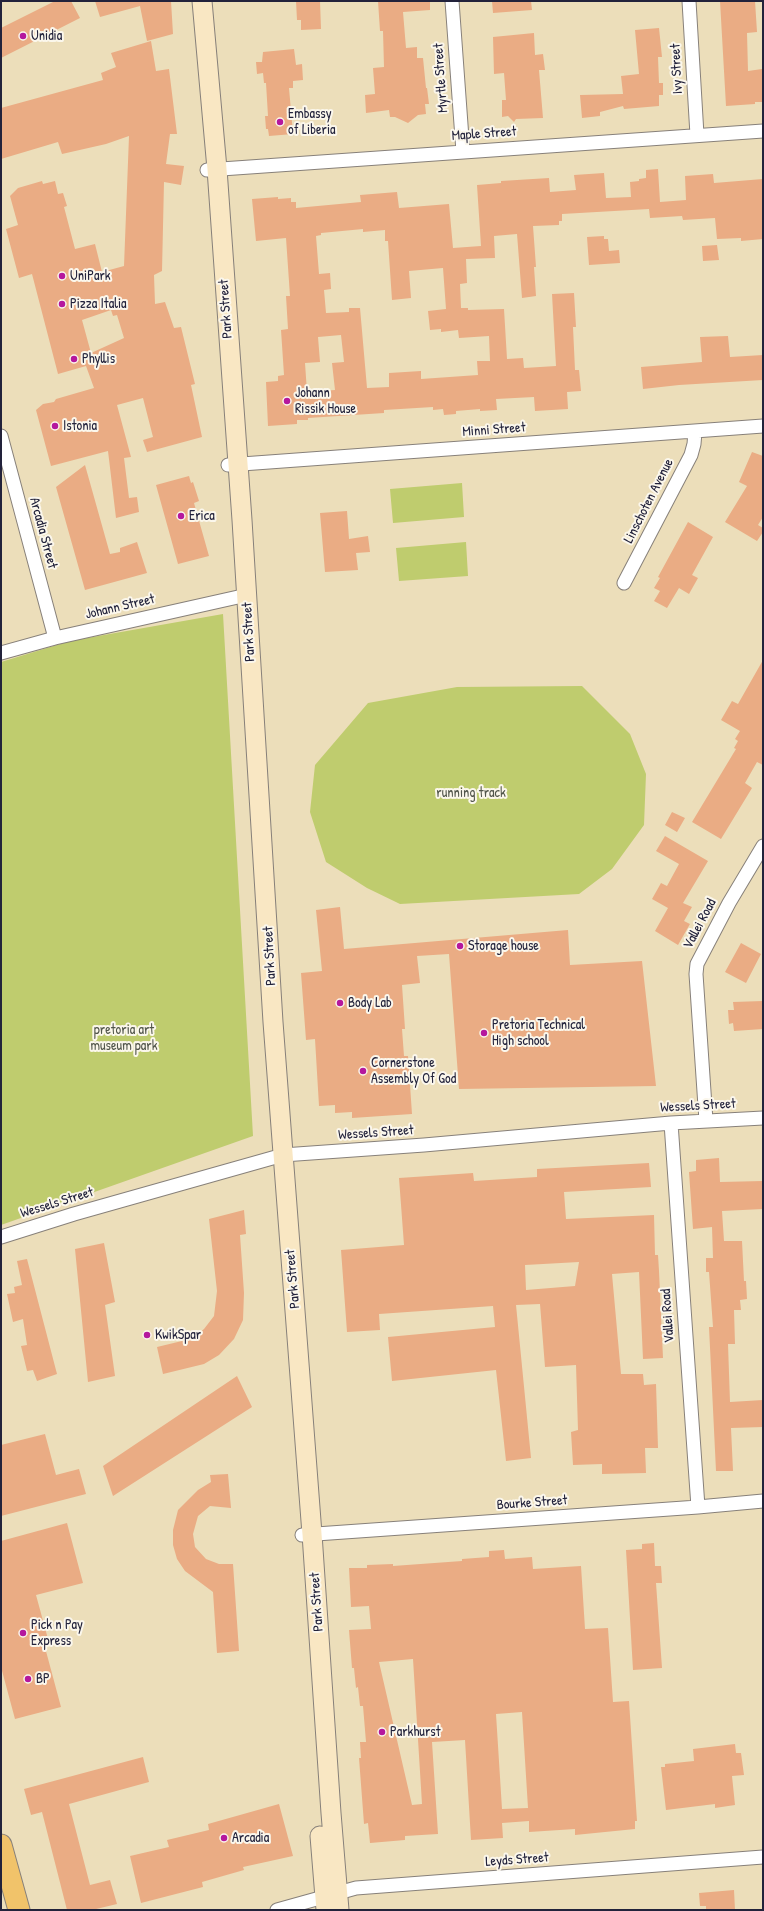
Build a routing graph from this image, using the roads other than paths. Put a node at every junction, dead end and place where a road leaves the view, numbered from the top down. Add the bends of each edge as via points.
1 (191, 1) edge
2 (202, 1) edge
3 (452, 1) edge
4 (689, 1) edge
5 (763, 131) edge
6 (697, 135) junction
7 (463, 152) junction
8 (212, 169) junction
9 (763, 426) edge
10 (695, 432) junction
11 (1, 436) edge
12 (232, 464) junction
13 (624, 583) dead end
14 (241, 596) junction
15 (55, 638) junction
16 (1, 653) edge
17 (763, 846) edge
18 (763, 1118) edge
19 (706, 1121) junction
20 (671, 1123) junction
21 (277, 1156) junction
22 (1, 1237) edge
23 (763, 1501) edge
24 (698, 1508) junction
25 (307, 1534) junction
26 (1, 1845) edge
27 (763, 1857) edge
28 (332, 1903) edge
29 (19, 1910) edge
30 (277, 1910) edge

1 - 8 street, Park Street
2 - 8 street, Park Street
3 - 7 street, Myrtle Street
4 - 6 street, Ivy Street
5 - 6 street, Maple Street
6 - 7 street, Maple Street
7 - 8 street, Maple Street
8 - 12 street, Park Street
9 - 10 street, Minni Street
10 - 12 street, Minni Street
10 - 13 street, Linschoten Avenue via 691,455
11 - 15 street, Arcadia Street
12 - 14 street, Park Street
14 - 15 street, Johann Street
14 - 21 street, Park Street via 261,1023
15 - 16 street, Johann Street
17 - 19 street, Vallei Road via 697,964
18 - 19 street, Wessels Street
19 - 20 street, Wessels Street
20 - 21 street, Wessels Street
20 - 24 street, Vallei Road
21 - 22 street, Wessels Street
21 - 25 street, Park Street
23 - 24 street, Bourke Street
24 - 25 street, Bourke Street
25 - 28 street, Park Street
26 - 29 main road
27 - 28 street, Leyds Street via 356,1888
28 - 30 street, Leyds Street

